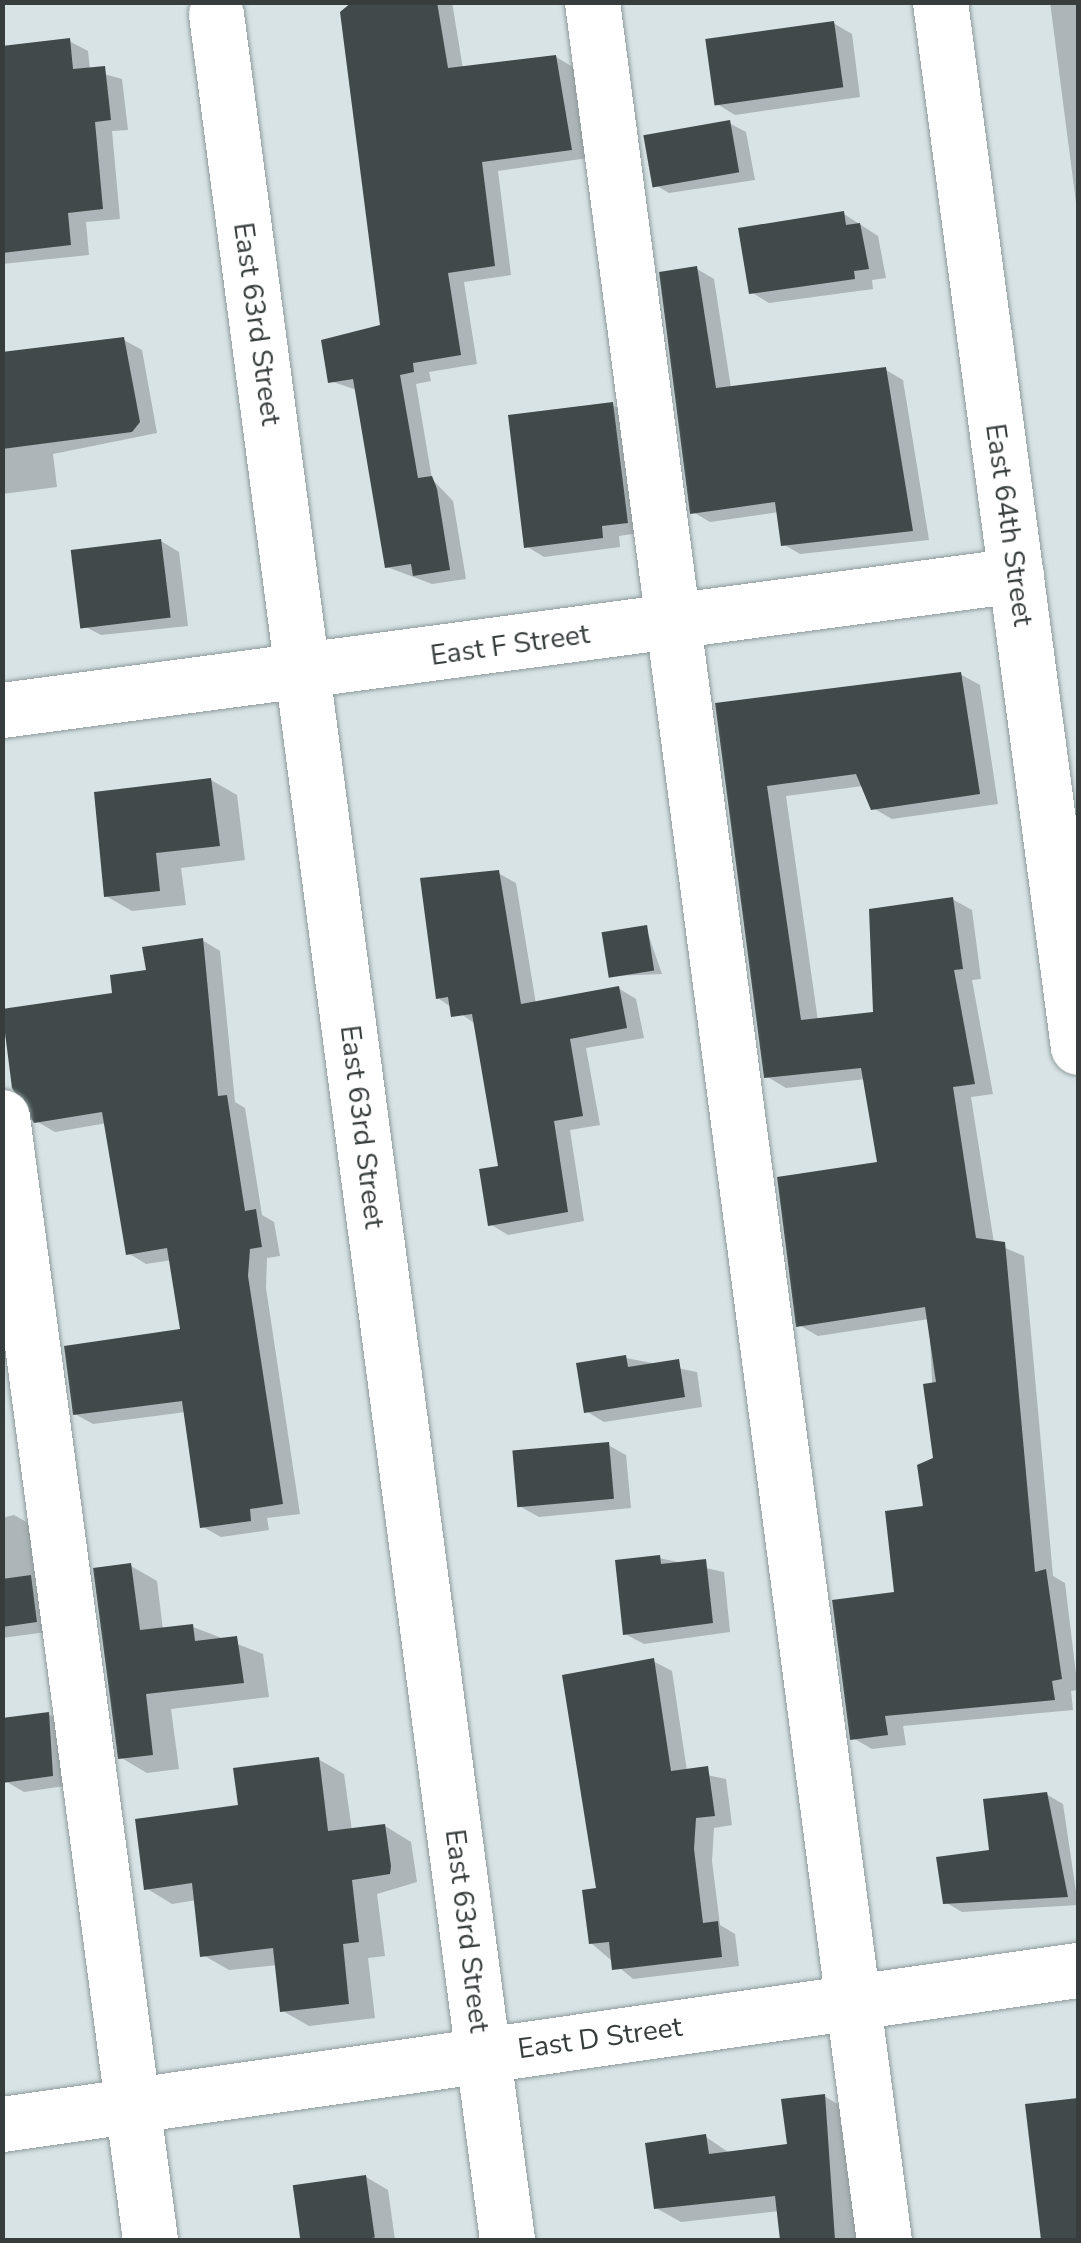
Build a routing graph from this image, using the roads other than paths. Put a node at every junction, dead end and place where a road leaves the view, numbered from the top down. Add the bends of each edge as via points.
1 (592, 2) edge
2 (940, 2) edge
3 (216, 14) dead end
4 (1016, 575) junction
5 (678, 622) junction
6 (303, 674) junction
7 (2, 710) edge
8 (1073, 956) edge
9 (1078, 1047) edge
10 (2, 1116) edge
11 (1078, 1970) edge
12 (854, 2002) junction
13 (483, 2054) junction
14 (133, 2105) junction
15 (2, 2124) edge
16 (150, 2240) edge
17 (506, 2240) edge
18 (884, 2240) edge

1 - 5 street
2 - 4 street, East 64th Street
3 - 6 street, East 63rd Street
4 - 5 street, East F Street
4 - 8 street, East 64th Street
5 - 6 street, East F Street
5 - 12 street
6 - 7 street, East F Street
6 - 13 street, East 63rd Street
8 - 9 street, East 64th Street
10 - 14 street
11 - 12 street, East D Street
12 - 13 street, East D Street
12 - 18 street
13 - 14 street, East D Street
13 - 17 street, East 63rd Street
14 - 15 street, East D Street
14 - 16 street

